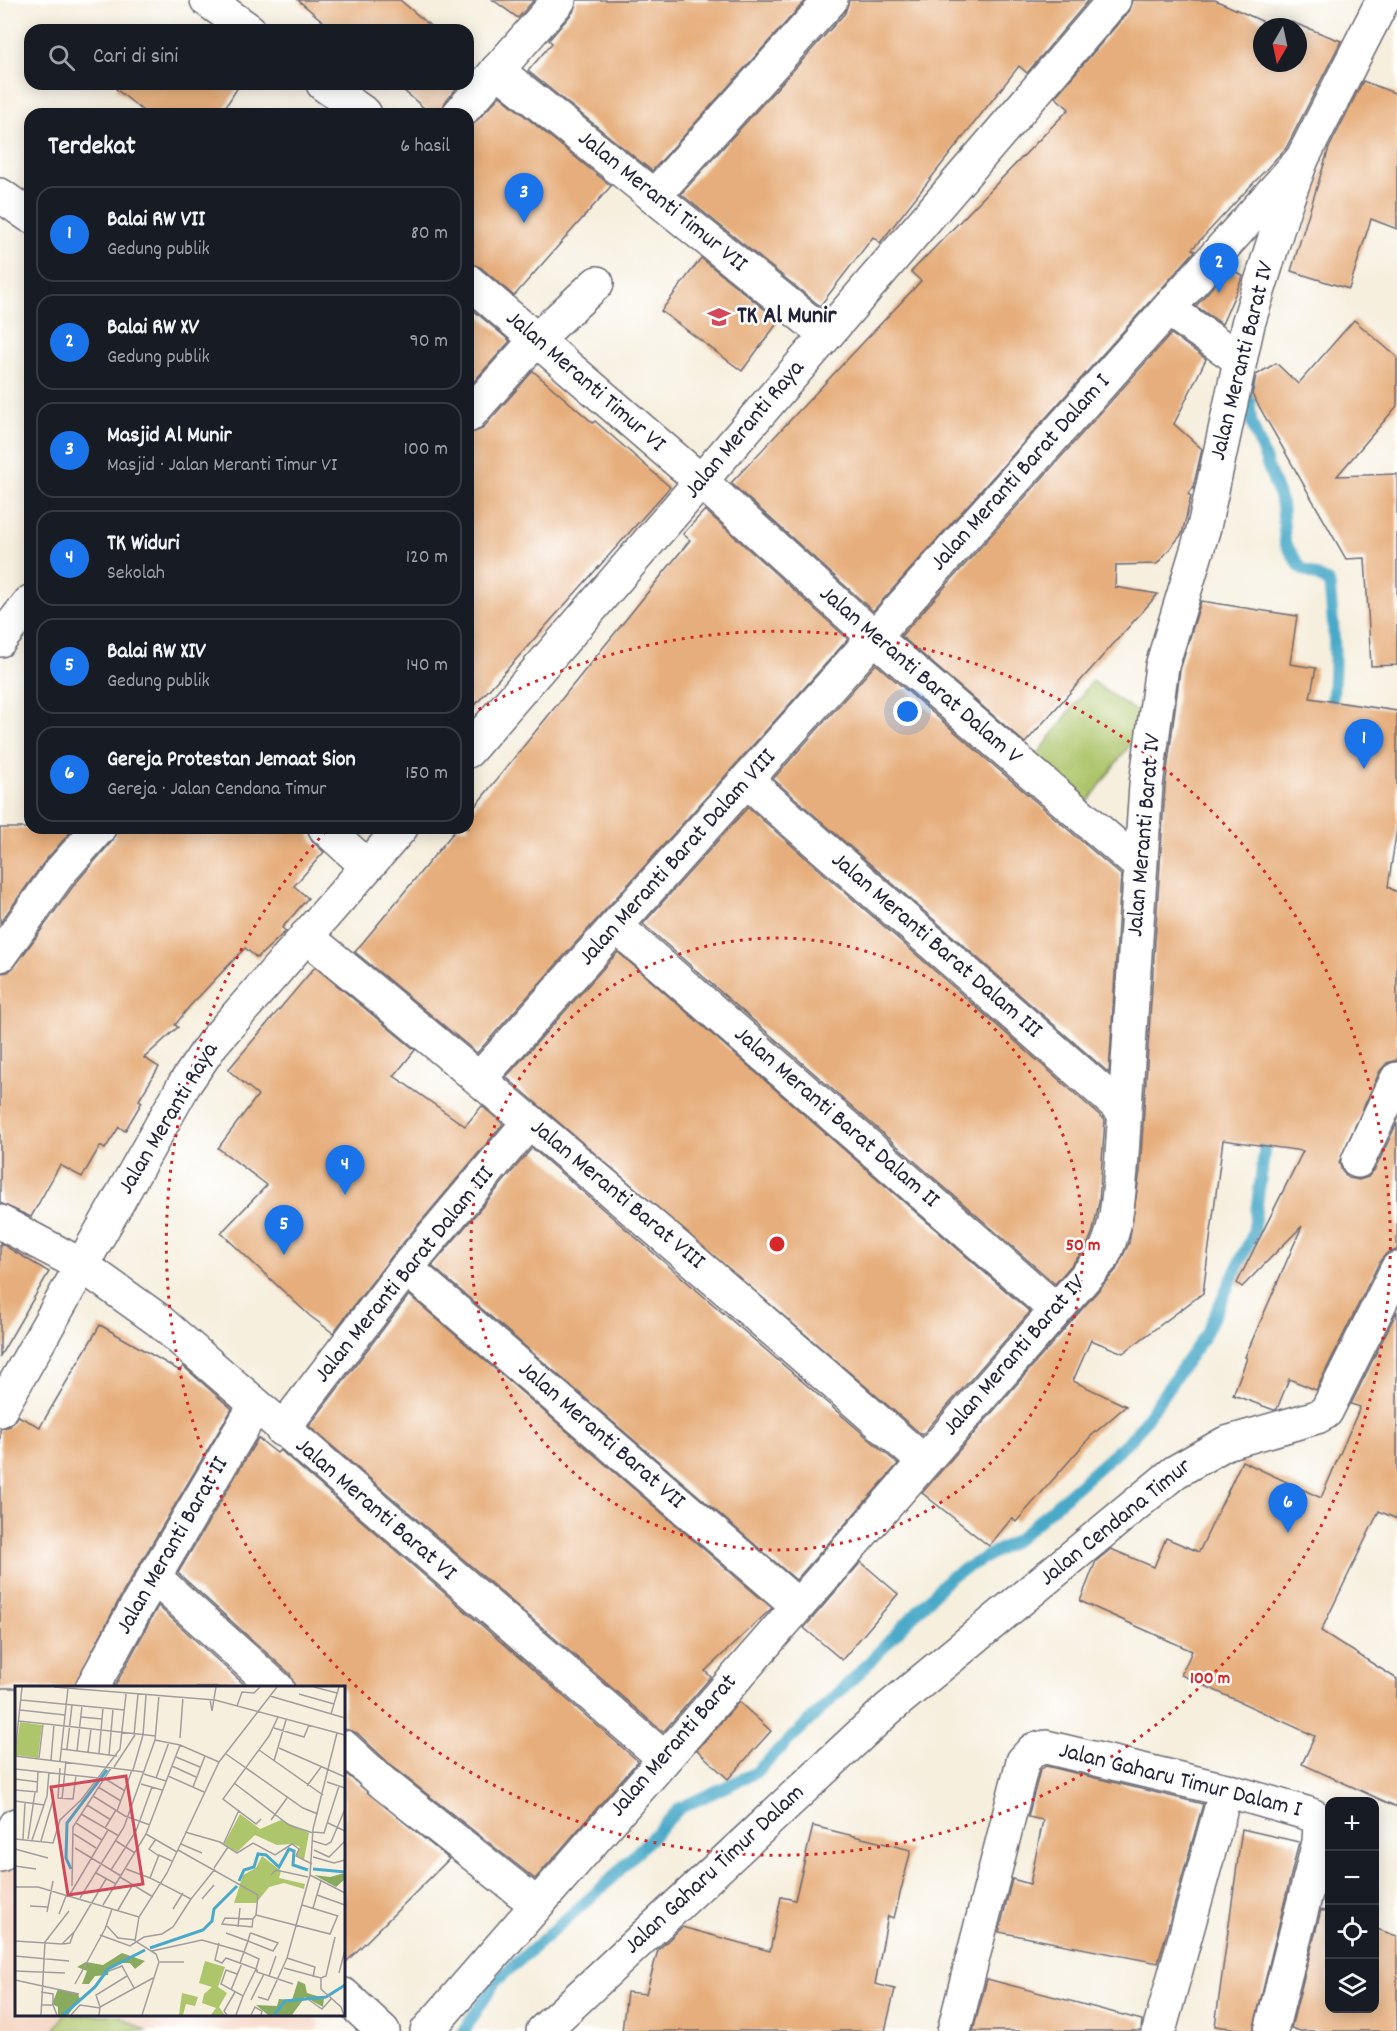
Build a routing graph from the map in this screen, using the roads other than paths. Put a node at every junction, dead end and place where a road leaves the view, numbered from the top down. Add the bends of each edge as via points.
1 (207, 0) edge
2 (560, 0) edge
3 (831, 0) edge
4 (1114, 0) edge
5 (1383, 0) edge
6 (241, 24) edge
7 (497, 70) junction
8 (331, 90) edge
9 (357, 108) edge
10 (464, 108) edge
11 (1302, 159) junction
12 (0, 195) edge
13 (654, 196) junction
14 (24, 212) edge
15 (597, 283) dead end
16 (474, 286) edge
17 (1168, 309) junction
18 (825, 334) junction
19 (536, 340) junction
20 (1240, 360) junction
21 (474, 409) edge
22 (702, 482) junction
23 (24, 609) edge
24 (874, 638) junction
25 (0, 639) edge
26 (474, 744) edge
27 (747, 781) junction
28 (94, 834) edge
29 (332, 834) edge
30 (395, 834) edge
31 (367, 866) junction
32 (1140, 866) junction
33 (616, 927) junction
34 (306, 936) junction
35 (0, 955) edge
36 (480, 1078) junction
37 (1397, 1079) edge
38 (1124, 1111) junction
39 (530, 1121) junction
40 (1358, 1161) dead end
41 (0, 1222) edge
42 (83, 1266) junction
43 (406, 1268) junction
44 (1397, 1269) edge
45 (1056, 1310) junction
46 (255, 1406) junction
47 (0, 1410) edge
48 (282, 1430) junction
49 (923, 1461) junction
50 (154, 1577) junction
51 (797, 1605) junction
52 (93, 1686) edge
53 (275, 1686) edge
54 (888, 1709) joint
55 (345, 1748) edge
56 (664, 1758) junction
57 (1226, 1790) junction
58 (536, 1904) junction
59 (345, 1996) edge
60 (383, 2031) edge
61 (427, 2031) edge
62 (543, 2031) edge
63 (954, 2031) edge
64 (1159, 2031) edge
65 (1271, 2031) edge

1 - 6 street
2 - 7 street
3 - 13 street
4 - 18 street, Jalan Meranti Raya
5 - 11 street, Jalan Meranti Barat Dalam I
7 - 10 street
7 - 13 street, Jalan Meranti Timur VII
8 - 9 street
11 - 17 street, Jalan Meranti Barat Dalam I
11 - 20 street, Jalan Meranti Barat IV via 1280,218
12 - 14 street
13 - 18 street, Jalan Meranti Timur VII
15 - 19 street
16 - 19 street, Jalan Meranti Timur VI
17 - 20 street
17 - 24 street, Jalan Meranti Barat Dalam I
18 - 22 street, Jalan Meranti Raya
19 - 21 street
19 - 22 street, Jalan Meranti Timur VI
20 - 32 street, Jalan Meranti Barat IV via 1204,527 1162,666
22 - 24 street, Jalan Meranti Barat Dalam V
22 - 26 street, Jalan Meranti Raya
23 - 25 street
24 - 27 street, Jalan Meranti Barat Dalam VIII
24 - 32 street, Jalan Meranti Barat Dalam V
27 - 33 street, Jalan Meranti Barat Dalam VIII
27 - 38 street, Jalan Meranti Barat Dalam III
28 - 35 street via 59,873
29 - 31 street
30 - 31 street, Jalan Meranti Raya
31 - 34 street, Jalan Meranti Raya
32 - 38 street, Jalan Meranti Barat IV
33 - 36 street, Jalan Meranti Barat Dalam VIII
33 - 45 street, Jalan Meranti Barat Dalam II
34 - 36 street, Jalan Meranti Barat VIII
34 - 42 street, Jalan Meranti Raya via 212,1044 184,1085
36 - 39 street, Jalan Meranti Barat VIII
37 - 40 street
38 - 45 street, Jalan Meranti Barat IV via 1112,1236 1102,1258
39 - 43 street, Jalan Meranti Barat Dalam III
39 - 49 street, Jalan Meranti Barat VIII
41 - 42 street, Jalan Meranti Barat VI
42 - 46 street, Jalan Meranti Barat VI via 157,1319
42 - 47 street, Jalan Meranti Raya
43 - 48 street, Jalan Meranti Barat Dalam III
43 - 51 street, Jalan Meranti Barat VII
44 - 54 street, Jalan Cendana Timur via 1326,1412 1317,1418 1226,1443 1175,1472
45 - 49 street, Jalan Meranti Barat IV
46 - 48 street, Jalan Meranti Barat VI
46 - 50 street, Jalan Meranti Barat II
48 - 56 street, Jalan Meranti Barat VI
49 - 51 street, Jalan Meranti Barat
50 - 52 street, Jalan Meranti Barat II
50 - 53 street
51 - 56 street, Jalan Meranti Barat
54 - 62 street, Jalan Gaharu Timur Dalam
55 - 58 street via 383,1783
56 - 58 street, Jalan Meranti Barat
57 - 63 street, Jalan Gaharu Timur Dalam I via 1046,1747 1033,1750 1023,1761
57 - 64 street
57 - 65 street, Jalan Gaharu Timur Dalam I via 1314,1816 1320,1824 1319,1842
58 - 61 street, Jalan Meranti Barat
59 - 60 street

